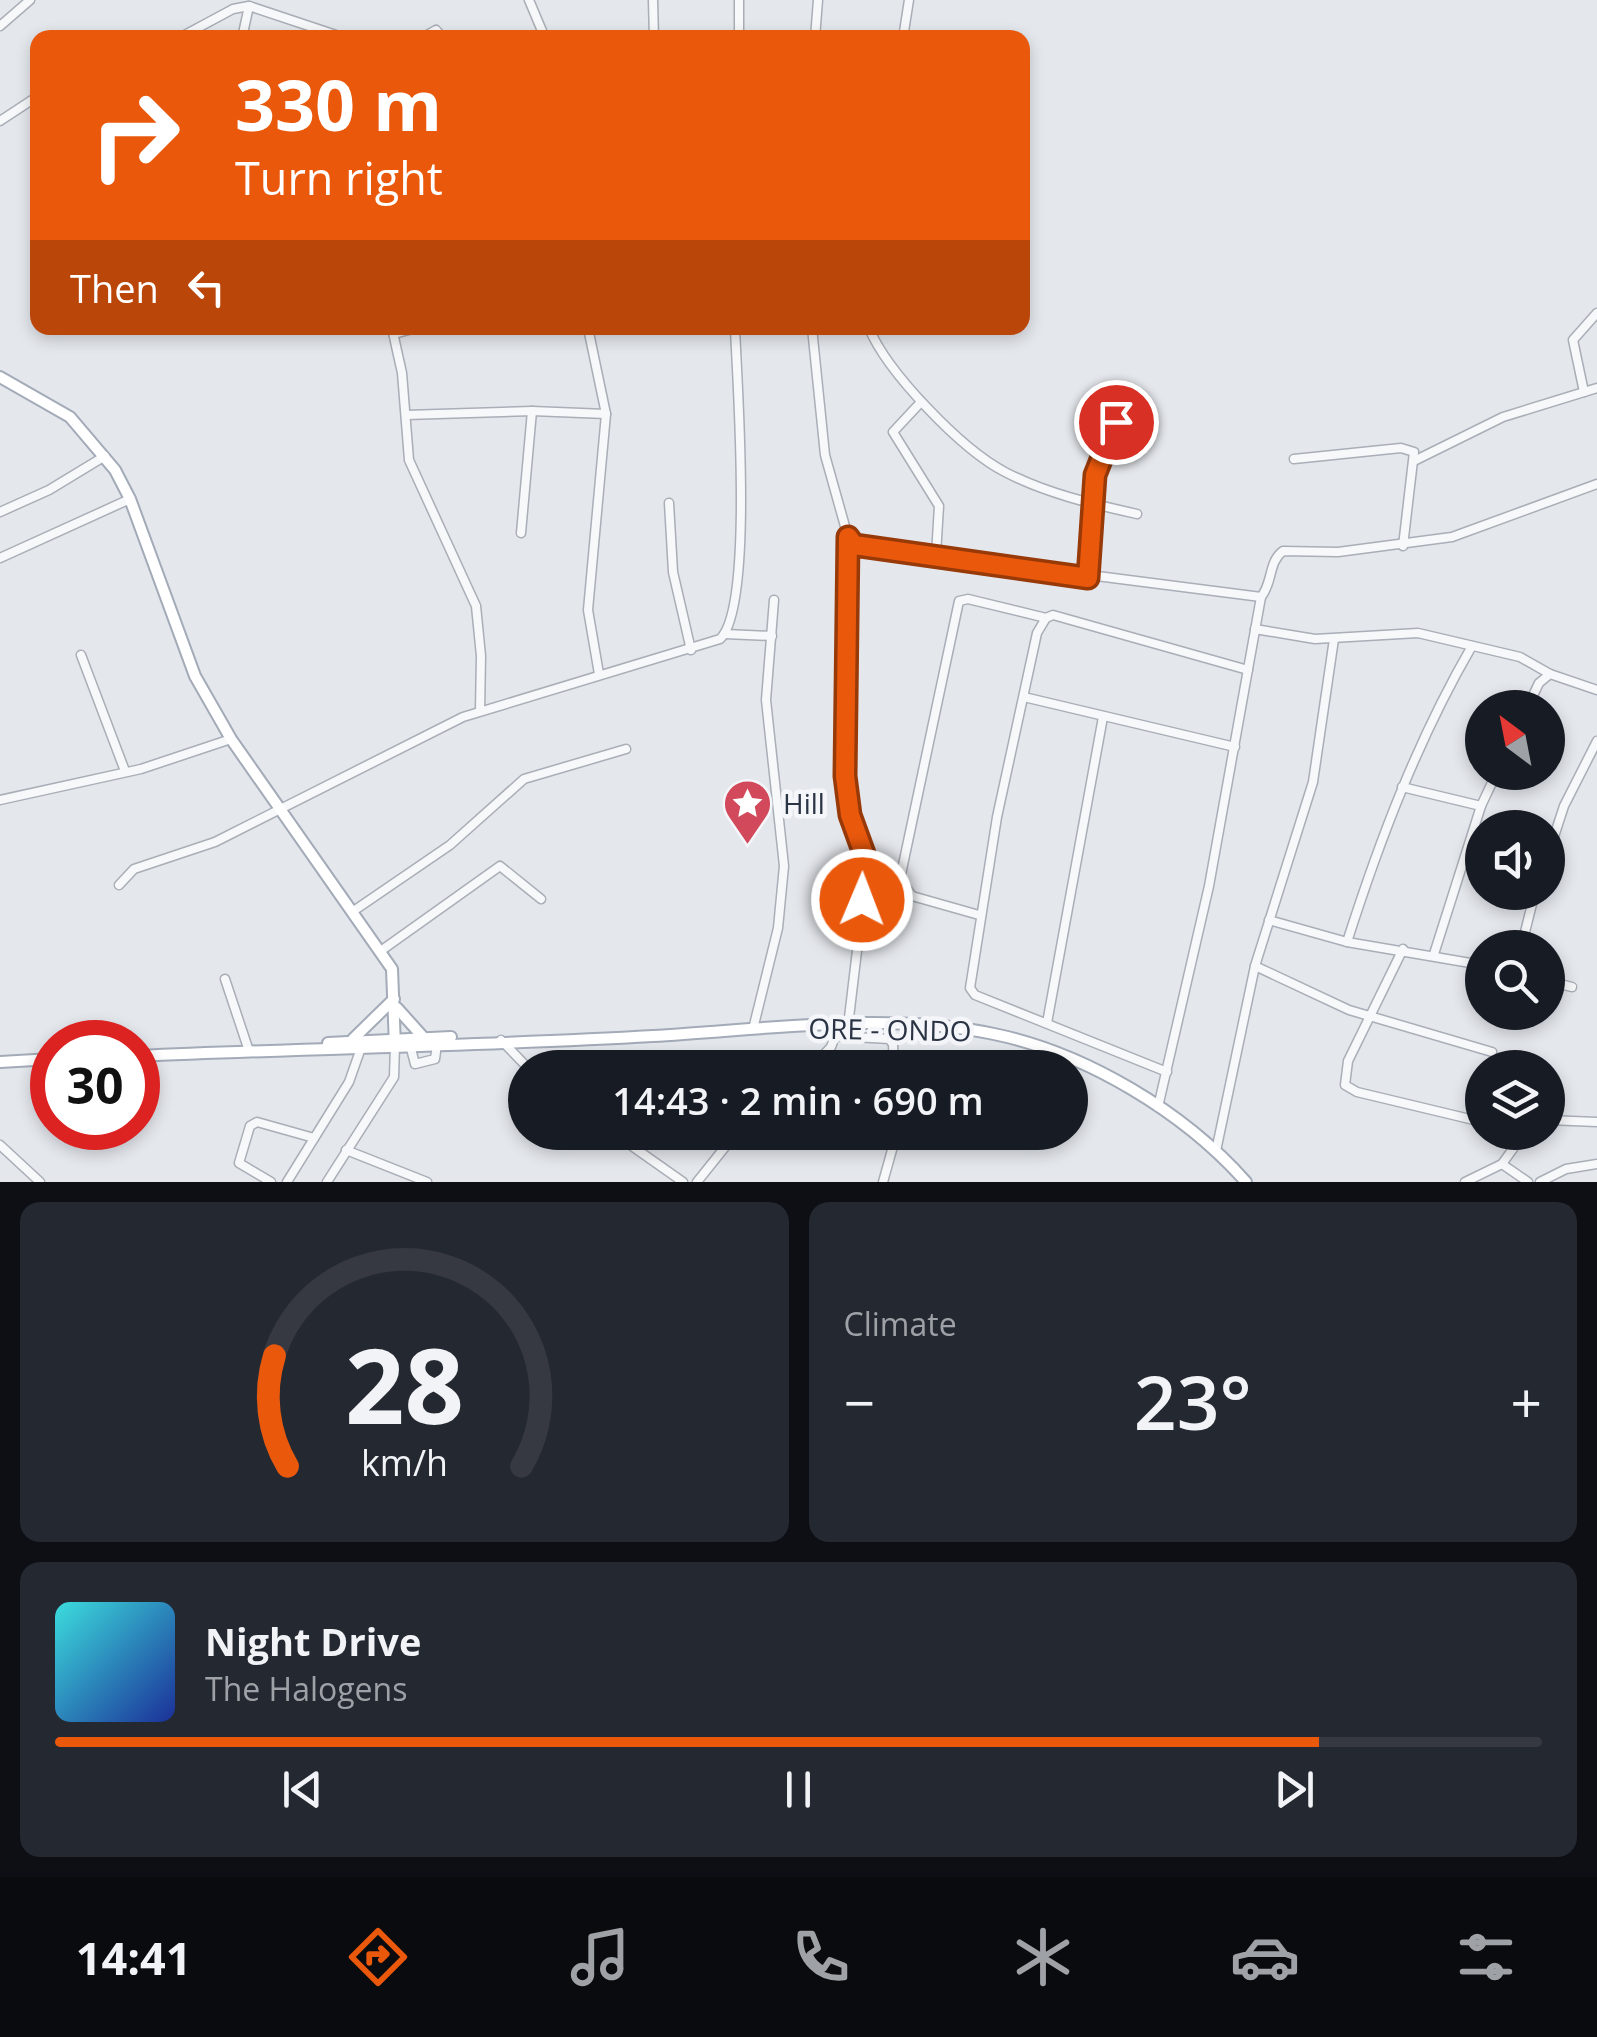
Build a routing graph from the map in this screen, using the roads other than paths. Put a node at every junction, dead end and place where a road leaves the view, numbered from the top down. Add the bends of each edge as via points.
1 (30, 0) edge
2 (529, 0) edge
3 (653, 0) edge
4 (739, 0) edge
5 (818, 0) edge
6 (909, 0) edge
7 (249, 6) junction
8 (0, 26) edge
9 (194, 30) edge
10 (244, 30) edge
11 (321, 30) edge
12 (542, 30) edge
13 (654, 30) edge
14 (739, 30) edge
15 (816, 30) edge
16 (904, 30) edge
17 (30, 101) edge
18 (0, 121) edge
19 (1597, 313) edge
20 (394, 335) edge
21 (589, 335) edge
22 (735, 335) edge
23 (813, 335) edge
24 (874, 335) edge
25 (0, 377) edge
26 (1597, 388) edge
27 (1584, 392) junction
28 (921, 402) junction
29 (532, 410) junction
30 (606, 414) junction
31 (406, 416) junction
32 (1116, 422) dead end
33 (105, 456) junction
34 (1294, 459) dead end
35 (1416, 460) junction
36 (1597, 484) edge
37 (130, 498) junction
38 (669, 503) dead end
39 (1090, 503) junction
40 (0, 512) edge
41 (1136, 514) dead end
42 (521, 533) dead end
43 (848, 537) junction
44 (1403, 546) junction
45 (936, 555) junction
46 (0, 558) edge
47 (1088, 578) junction
48 (1261, 597) junction
49 (774, 600) dead end
50 (1046, 618) junction
51 (1255, 629) junction
52 (726, 634) junction
53 (772, 636) junction
54 (1334, 640) junction
55 (1472, 646) junction
56 (692, 650) junction
57 (82, 655) dead end
58 (1248, 670) junction
59 (599, 674) junction
60 (1550, 674) junction
61 (1596, 686) edge
62 (1535, 690) edge
63 (1024, 697) junction
64 (480, 711) junction
65 (1103, 718) junction
66 (232, 739) junction
67 (1597, 741) edge
68 (626, 748) dead end
69 (1235, 748) junction
70 (125, 770) junction
71 (1402, 786) junction
72 (1488, 790) edge
73 (0, 800) edge
74 (279, 806) junction
75 (1481, 806) junction
76 (1563, 810) edge
77 (119, 885) dead end
78 (542, 899) dead end
79 (352, 912) junction
80 (980, 914) junction
81 (1269, 920) junction
82 (1347, 942) junction
83 (1403, 948) junction
84 (382, 950) junction
85 (1434, 954) junction
86 (1465, 961) edge
87 (1255, 966) junction
88 (226, 979) dead end
89 (1565, 985) edge
90 (1572, 987) dead end
91 (395, 1002) junction
92 (1372, 1014) junction
93 (1047, 1023) junction
94 (753, 1029) junction
95 (841, 1030) junction
96 (423, 1037) junction
97 (350, 1040) junction
98 (496, 1041) junction
99 (396, 1042) junction
100 (437, 1044) junction
101 (410, 1045) junction
102 (361, 1048) junction
103 (286, 1049) junction
104 (825, 1050) edge
105 (893, 1050) edge
106 (1486, 1050) edge
107 (249, 1051) junction
108 (508, 1051) edge
109 (160, 1055) edge
110 (30, 1061) edge
111 (0, 1062) edge
112 (1168, 1072) junction
113 (1158, 1107) junction
114 (1465, 1118) edge
115 (1565, 1121) edge
116 (1597, 1122) edge
117 (314, 1138) junction
118 (0, 1145) edge
119 (346, 1150) junction
120 (637, 1150) edge
121 (723, 1150) edge
122 (892, 1150) edge
123 (1512, 1150) edge
124 (1216, 1151) junction
125 (1502, 1164) junction
126 (1597, 1164) edge
127 (40, 1182) edge
128 (271, 1182) edge
129 (287, 1182) edge
130 (327, 1182) edge
131 (426, 1182) edge
132 (682, 1182) edge
133 (697, 1182) edge
134 (883, 1182) edge
135 (1246, 1182) edge
136 (1466, 1182) edge
137 (1528, 1182) edge
138 (1540, 1182) edge

1 - 8 street
2 - 12 street
3 - 13 street
4 - 14 street
5 - 15 street
6 - 16 street
7 - 9 street
7 - 10 street
7 - 11 street
17 - 18 street
19 - 27 street via 1573,340
20 - 31 street
21 - 30 street
22 - 52 street via 743,479
23 - 43 street via 825,456
24 - 28 street
25 - 33 main road via 50,401
26 - 27 street
27 - 35 street via 1504,417
28 - 39 street via 995,466
28 - 45 street via 893,432 939,506
29 - 30 street
29 - 31 street
29 - 42 street
30 - 59 street via 588,610
31 - 64 street via 414,478 476,606
32 - 39 street
33 - 37 main road
33 - 40 street
34 - 35 street via 1410,448
35 - 44 street
36 - 44 street via 1452,537
37 - 46 street
37 - 66 main road via 176,634
38 - 56 street via 673,572
39 - 41 street
39 - 47 street
43 - 45 street via 854,545
43 - 95 street via 846,796 867,867
44 - 48 street via 1283,551
45 - 47 street
47 - 48 street
48 - 51 street
49 - 53 street
50 - 58 street
50 - 63 street
50 - 80 street via 968,598 954,611 900,879 912,896
51 - 54 street
51 - 58 street
52 - 53 street
52 - 56 street
53 - 94 street via 766,700 784,866 778,928
54 - 55 street via 1418,633
54 - 81 street via 1314,782
55 - 60 street via 1520,656
55 - 71 street
56 - 59 street
57 - 70 street
58 - 69 street
59 - 64 street
60 - 61 street
60 - 62 street
63 - 65 street
63 - 80 street
64 - 74 street
65 - 69 street
65 - 93 street
66 - 70 street
66 - 74 main road
67 - 76 street
68 - 79 street via 524,779 450,846
69 - 112 street
70 - 73 street
71 - 75 street
71 - 82 street
72 - 75 street
74 - 77 street via 215,842 134,869
74 - 79 main road
75 - 85 street
78 - 84 street via 500,866
79 - 84 main road
80 - 93 street via 970,988
81 - 82 street
81 - 87 street
82 - 83 street
83 - 85 street
83 - 92 street
84 - 91 main road via 392,969
85 - 86 street
87 - 92 street via 1349,1010
87 - 124 street
88 - 107 street
89 - 90 street
91 - 96 main road
91 - 97 main road
91 - 99 main road
92 - 106 street
92 - 114 street via 1348,1061 1348,1089
93 - 112 street
94 - 95 main road, ORE - ONDO
94 - 98 main road, ORE - ONDO
95 - 104 street
95 - 105 street via 888,1039
95 - 113 main road, ORE - ONDO via 919,1025 993,1033 1073,1060
96 - 98 main road
96 - 99 main road
97 - 99 main road
97 - 103 main road
98 - 100 main road
98 - 108 street
99 - 101 main road
99 - 102 main road
99 - 119 street via 394,1078
100 - 101 main road
100 - 101 street via 435,1059 415,1064
102 - 103 main road
102 - 117 street
103 - 107 main road
107 - 109 main road
110 - 111 main road
112 - 113 street
113 - 124 main road, ORE - ONDO
115 - 116 street
117 - 128 street via 257,1122 250,1126 239,1163
117 - 129 street
118 - 127 street
119 - 130 street
119 - 131 street
120 - 132 street
121 - 133 street
122 - 134 street
123 - 125 street
124 - 135 main road, ORE - ONDO
125 - 136 street
125 - 137 street
126 - 138 street

